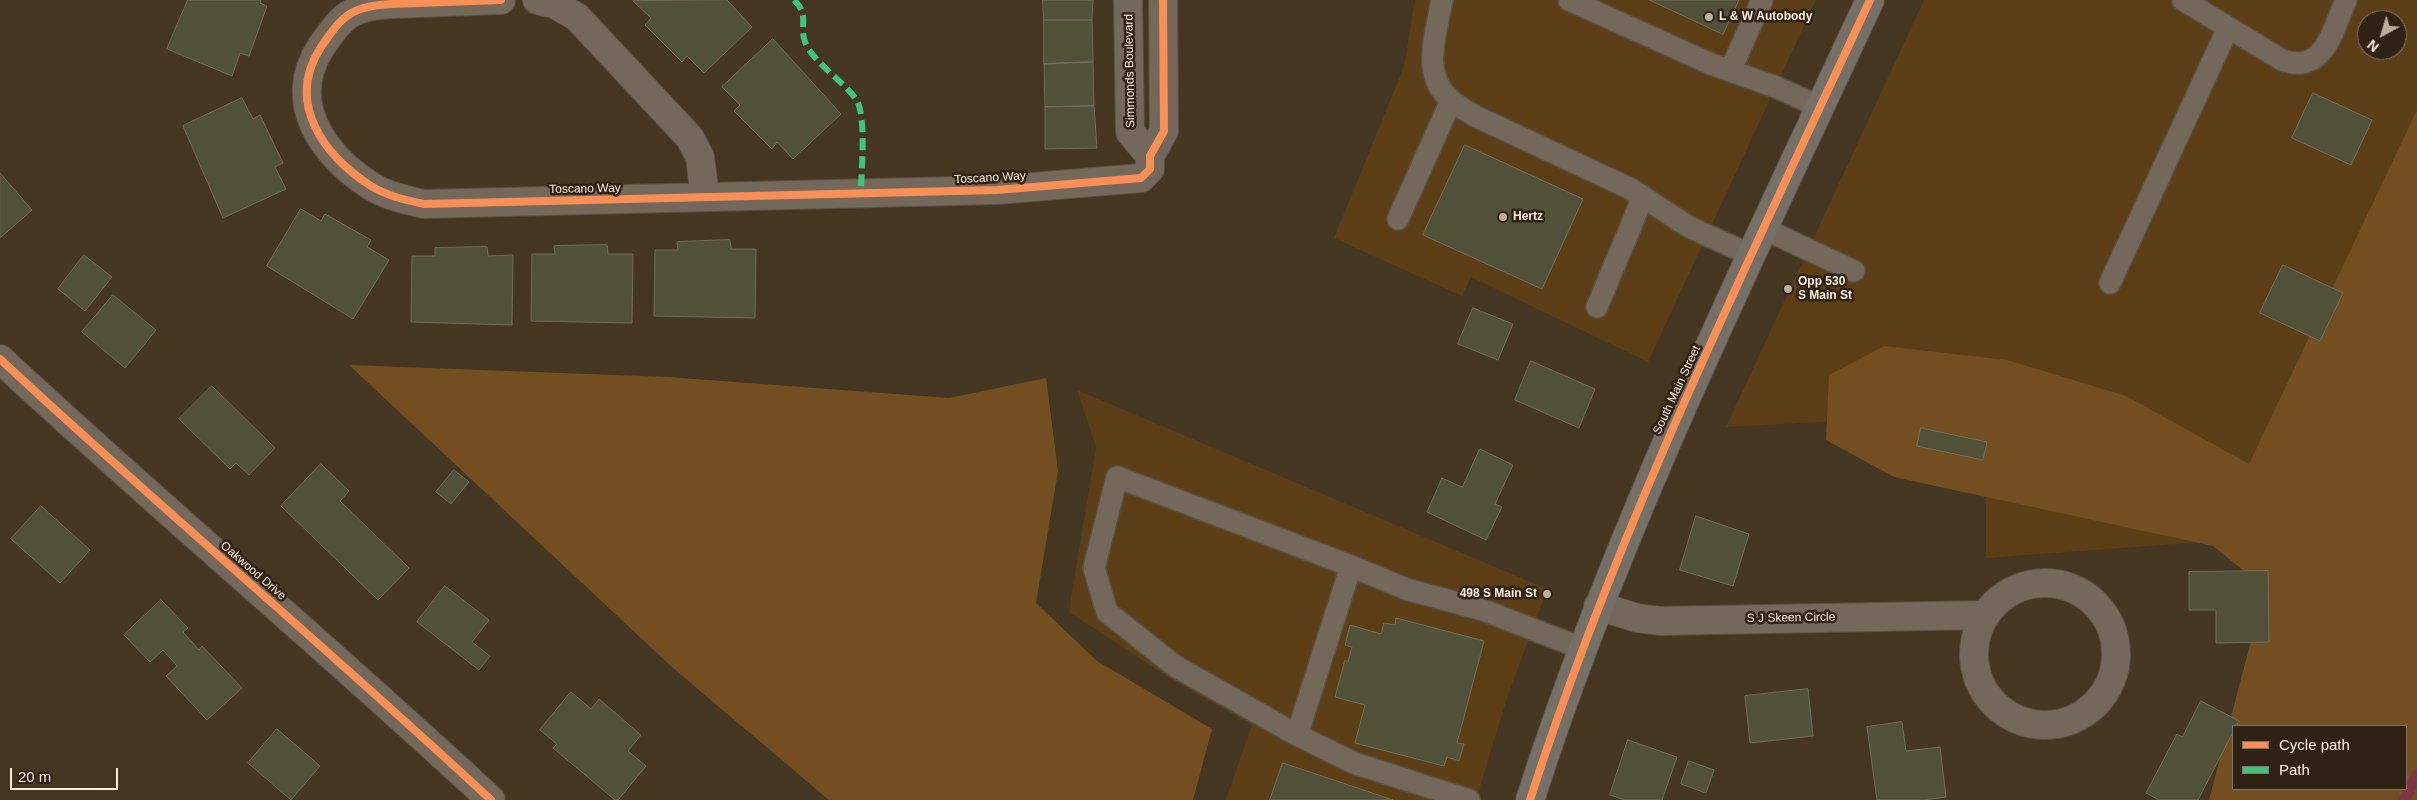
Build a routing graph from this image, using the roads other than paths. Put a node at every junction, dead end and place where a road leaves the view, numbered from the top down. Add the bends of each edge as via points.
1 (501, 0) edge
2 (537, 0) edge
3 (1128, 0) edge
4 (1163, 0) edge
5 (1442, 0) edge
6 (1569, 0) edge
7 (1762, 0) edge
8 (1870, 0) edge
9 (2183, 0) edge
10 (2346, 0) edge
11 (2228, 28) junction
12 (1730, 71) junction
13 (1452, 101) junction
14 (1820, 107) junction
15 (1150, 156) junction
16 (705, 197) junction
17 (1643, 197) junction
18 (1398, 219) dead end
19 (1764, 229) junction
20 (1751, 255) junction
21 (1854, 271) dead end
22 (2110, 284) dead end
23 (1597, 307) dead end
24 (0, 360) edge
25 (1351, 566) junction
26 (1598, 606) junction
27 (1985, 615) junction
28 (1581, 648) junction
29 (1296, 735) junction
30 (490, 800) edge
31 (1470, 800) edge
32 (1530, 800) edge

1 - 16 street, Toscano Way via 381,5 356,10 335,26 306,78 308,107 319,137 341,162 371,186 397,198 424,204
2 - 16 street via 554,4 577,17 690,138 700,157
3 - 15 street, Simmonds Boulevard via 1130,132
4 - 15 street via 1164,131
5 - 13 lane via 1432,58 1433,75
6 - 12 lane
7 - 12 lane
8 - 14 main road, South Main Street
9 - 11 lane
10 - 11 lane via 2325,46 2317,57 2307,63 2296,65 2282,60
11 - 22 lane
12 - 14 lane
13 - 17 lane via 1475,116
13 - 18 lane
14 - 19 main road, South Main Street
15 - 16 street, Toscano Way via 1150,169 1141,178 997,190
17 - 20 lane via 1689,228
17 - 23 lane
19 - 20 main road, South Main Street
19 - 21 lane
20 - 26 main road, South Main Street via 1671,430
24 - 30 street, Oakwood Drive via 397,713
25 - 28 lane via 1406,589 1483,610
25 - 29 lane
25 - 29 lane via 1117,477 1094,568 1107,612 1175,666
26 - 27 street, S J Skeen Circle via 1630,616 1660,620
26 - 28 main road, South Main Street
27 - 27 street via 2002,597 2023,586 2046,582 2069,587 2090,598 2106,616 2115,638 2116,662 2110,684 2096,704 2077,718 2055,724 2032,724 2010,716 1992,701 1980,681 1974,659 1976,636
28 - 32 main road, South Main Street
29 - 31 lane via 1354,763

